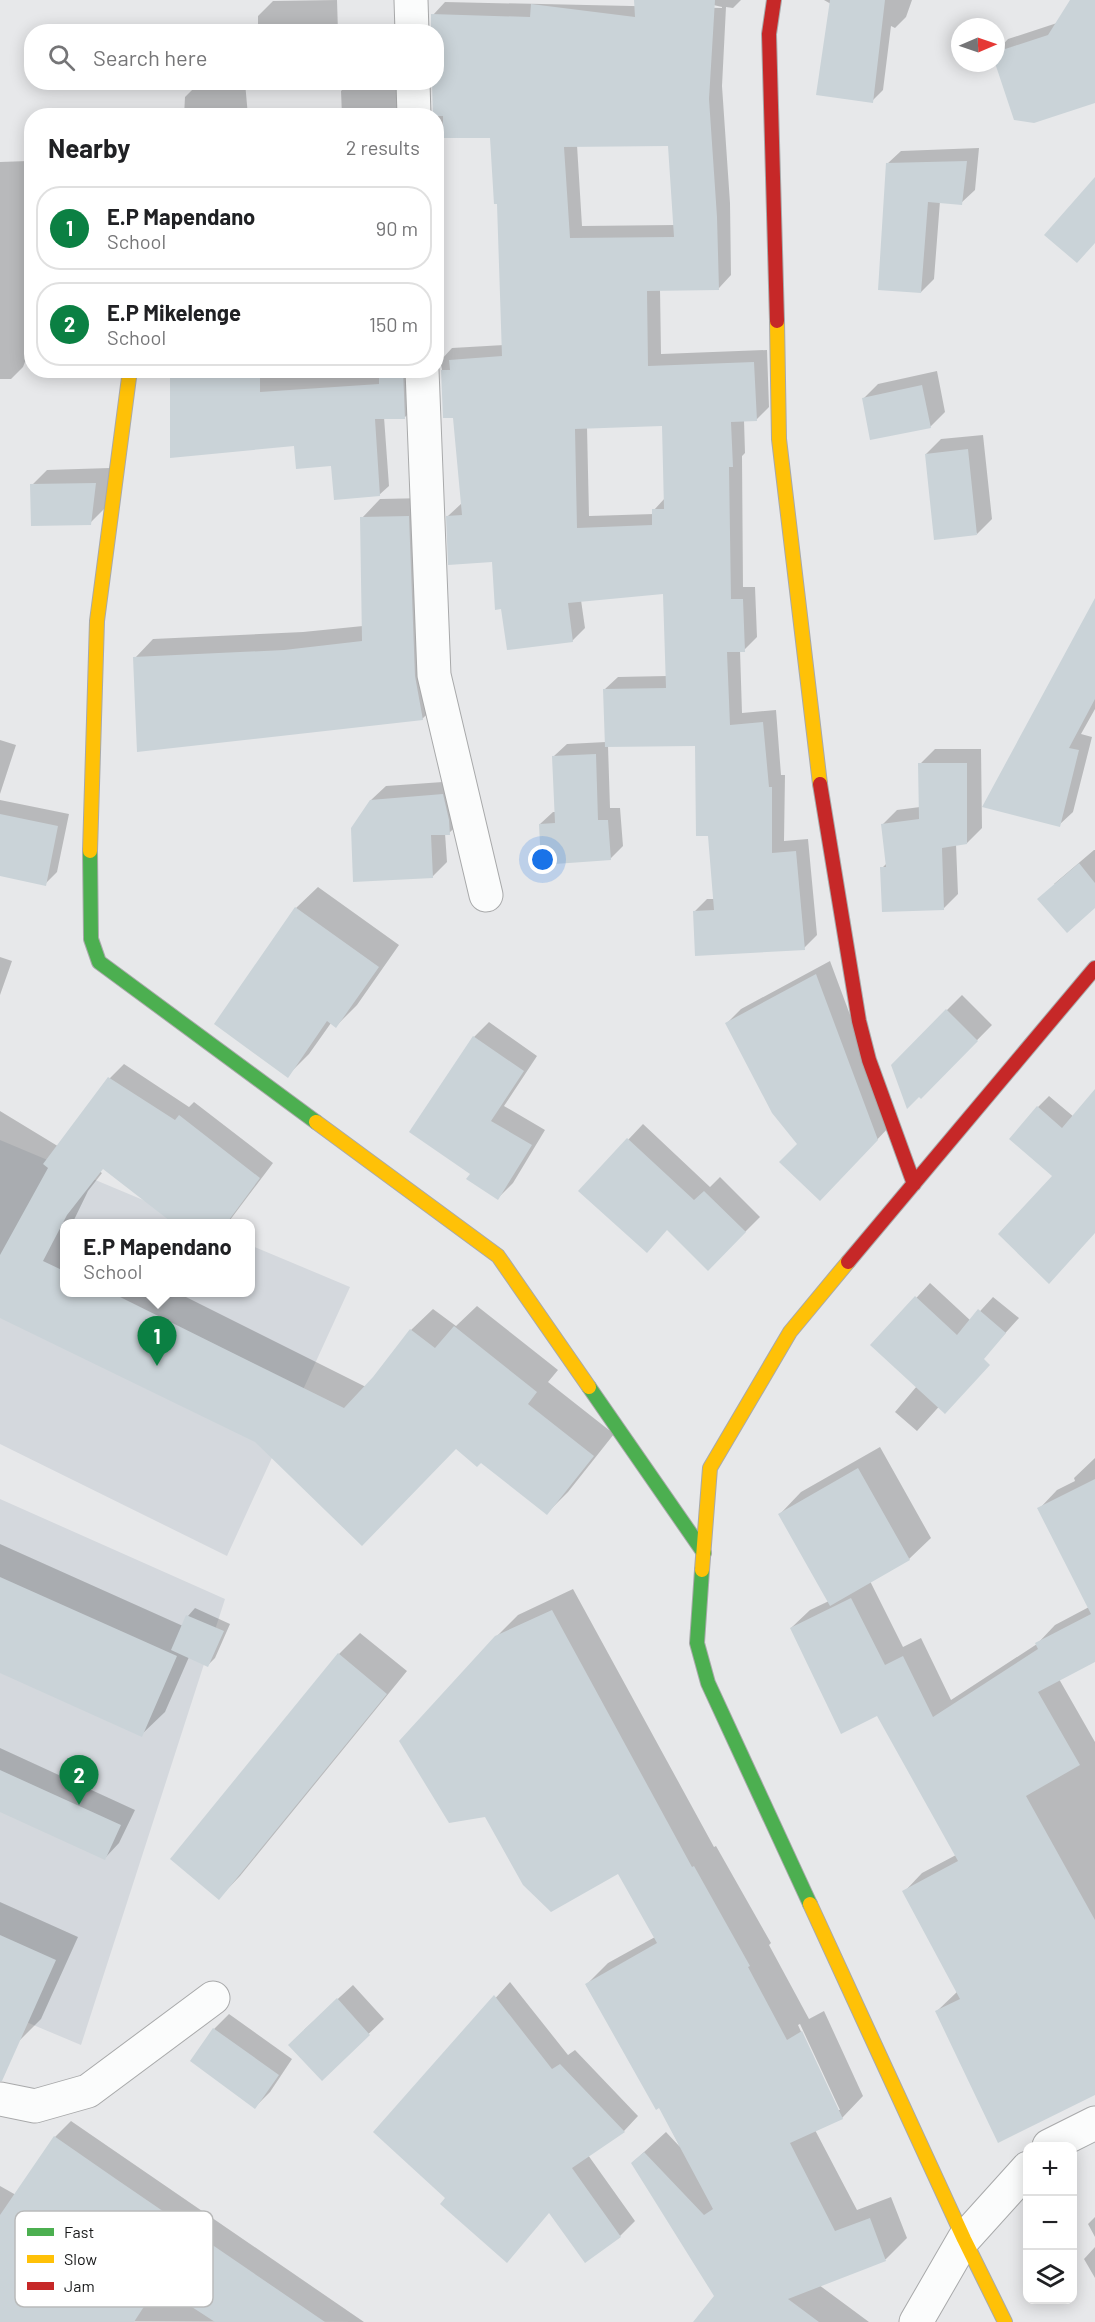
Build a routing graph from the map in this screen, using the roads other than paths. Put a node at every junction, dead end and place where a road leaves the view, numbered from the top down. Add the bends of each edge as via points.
1 (411, 0) edge
2 (774, 0) edge
3 (412, 24) edge
4 (413, 90) edge
5 (414, 108) edge
6 (129, 378) edge
7 (422, 378) edge
8 (486, 896) dead end
9 (1095, 968) edge
10 (914, 1184) junction
11 (704, 1553) junction
12 (213, 1998) dead end
13 (0, 2099) edge
14 (1095, 2123) edge
15 (1057, 2142) edge
16 (1023, 2174) edge
17 (964, 2239) junction
18 (915, 2322) edge
19 (1005, 2322) edge

1 - 3 street
2 - 10 street via 769,34 779,439 817,764 859,1020 869,1060
4 - 5 street
6 - 11 street via 98,621 90,816 91,939 99,962 498,1256
7 - 8 street via 434,675
9 - 10 street
10 - 11 street via 790,1332 710,1468
11 - 17 street via 697,1643 708,1683
12 - 13 street via 88,2091 35,2106
14 - 15 street
16 - 17 street
17 - 18 street
17 - 19 street

